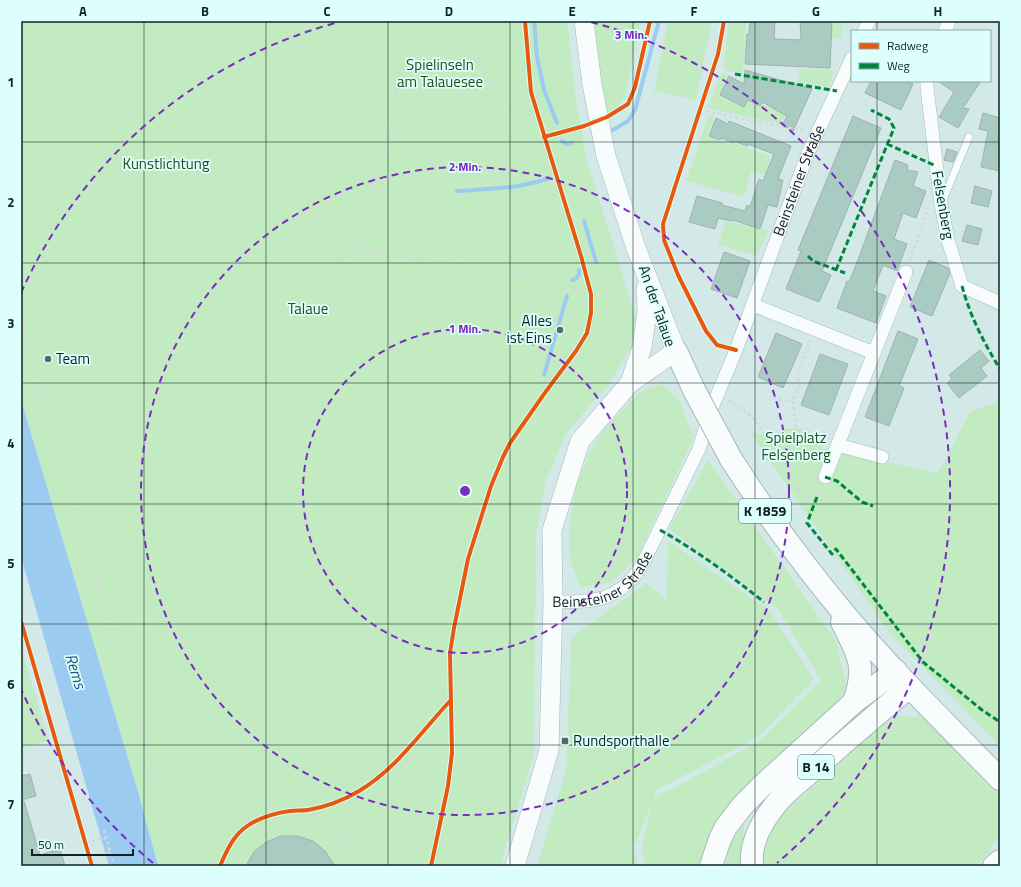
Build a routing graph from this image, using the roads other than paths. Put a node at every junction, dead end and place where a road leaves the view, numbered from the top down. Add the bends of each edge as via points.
1 (584, 21) edge
2 (869, 21) edge
3 (864, 30) edge
4 (851, 60) edge
5 (927, 82) edge
6 (969, 137) dead end
7 (940, 200) junction
8 (645, 269) junction
9 (906, 272) road end
10 (1000, 303) edge
11 (752, 306) junction
12 (676, 351) junction
13 (874, 353) junction
14 (630, 383) junction
15 (838, 445) junction
16 (882, 457) dead end
17 (825, 477) road end
18 (826, 591) junction
19 (553, 602) junction
20 (902, 679) junction
21 (854, 702) junction
22 (1000, 779) edge
23 (1000, 862) edge
24 (515, 866) edge
25 (711, 866) edge
26 (752, 866) edge
27 (994, 866) edge
28 (997, 866) edge

1 - 8 street, An der Talaue / K 1859 via 592,84 606,156
2 - 3 street
4 - 11 street, Beinsteiner Straße via 808,153
5 - 7 street, Felsenberg
6 - 7 lane
7 - 10 street, Felsenberg via 948,240 962,286
8 - 12 street, An der Talaue / K 1859
8 - 14 street via 647,312 642,346
9 - 13 street
11 - 13 street
11 - 19 street, Beinsteiner Straße via 711,410 699,450 637,574 628,584 602,599
12 - 14 street, An der Talaue
12 - 18 highway, K 1859, bridge via 731,459 759,502
13 - 15 street
14 - 19 street, An der Talaue via 580,440 552,530
15 - 16 street
15 - 17 street
18 - 20 highway, K 1859
18 - 21 highway via 855,649 860,665 861,676
19 - 24 street, Beinsteiner Straße via 549,750
20 - 21 highway, B 14
20 - 22 highway
20 - 26 highway, B 14 via 771,810 754,843
21 - 25 highway, B 14 via 743,805 723,833
23 - 27 highway
23 - 28 highway

